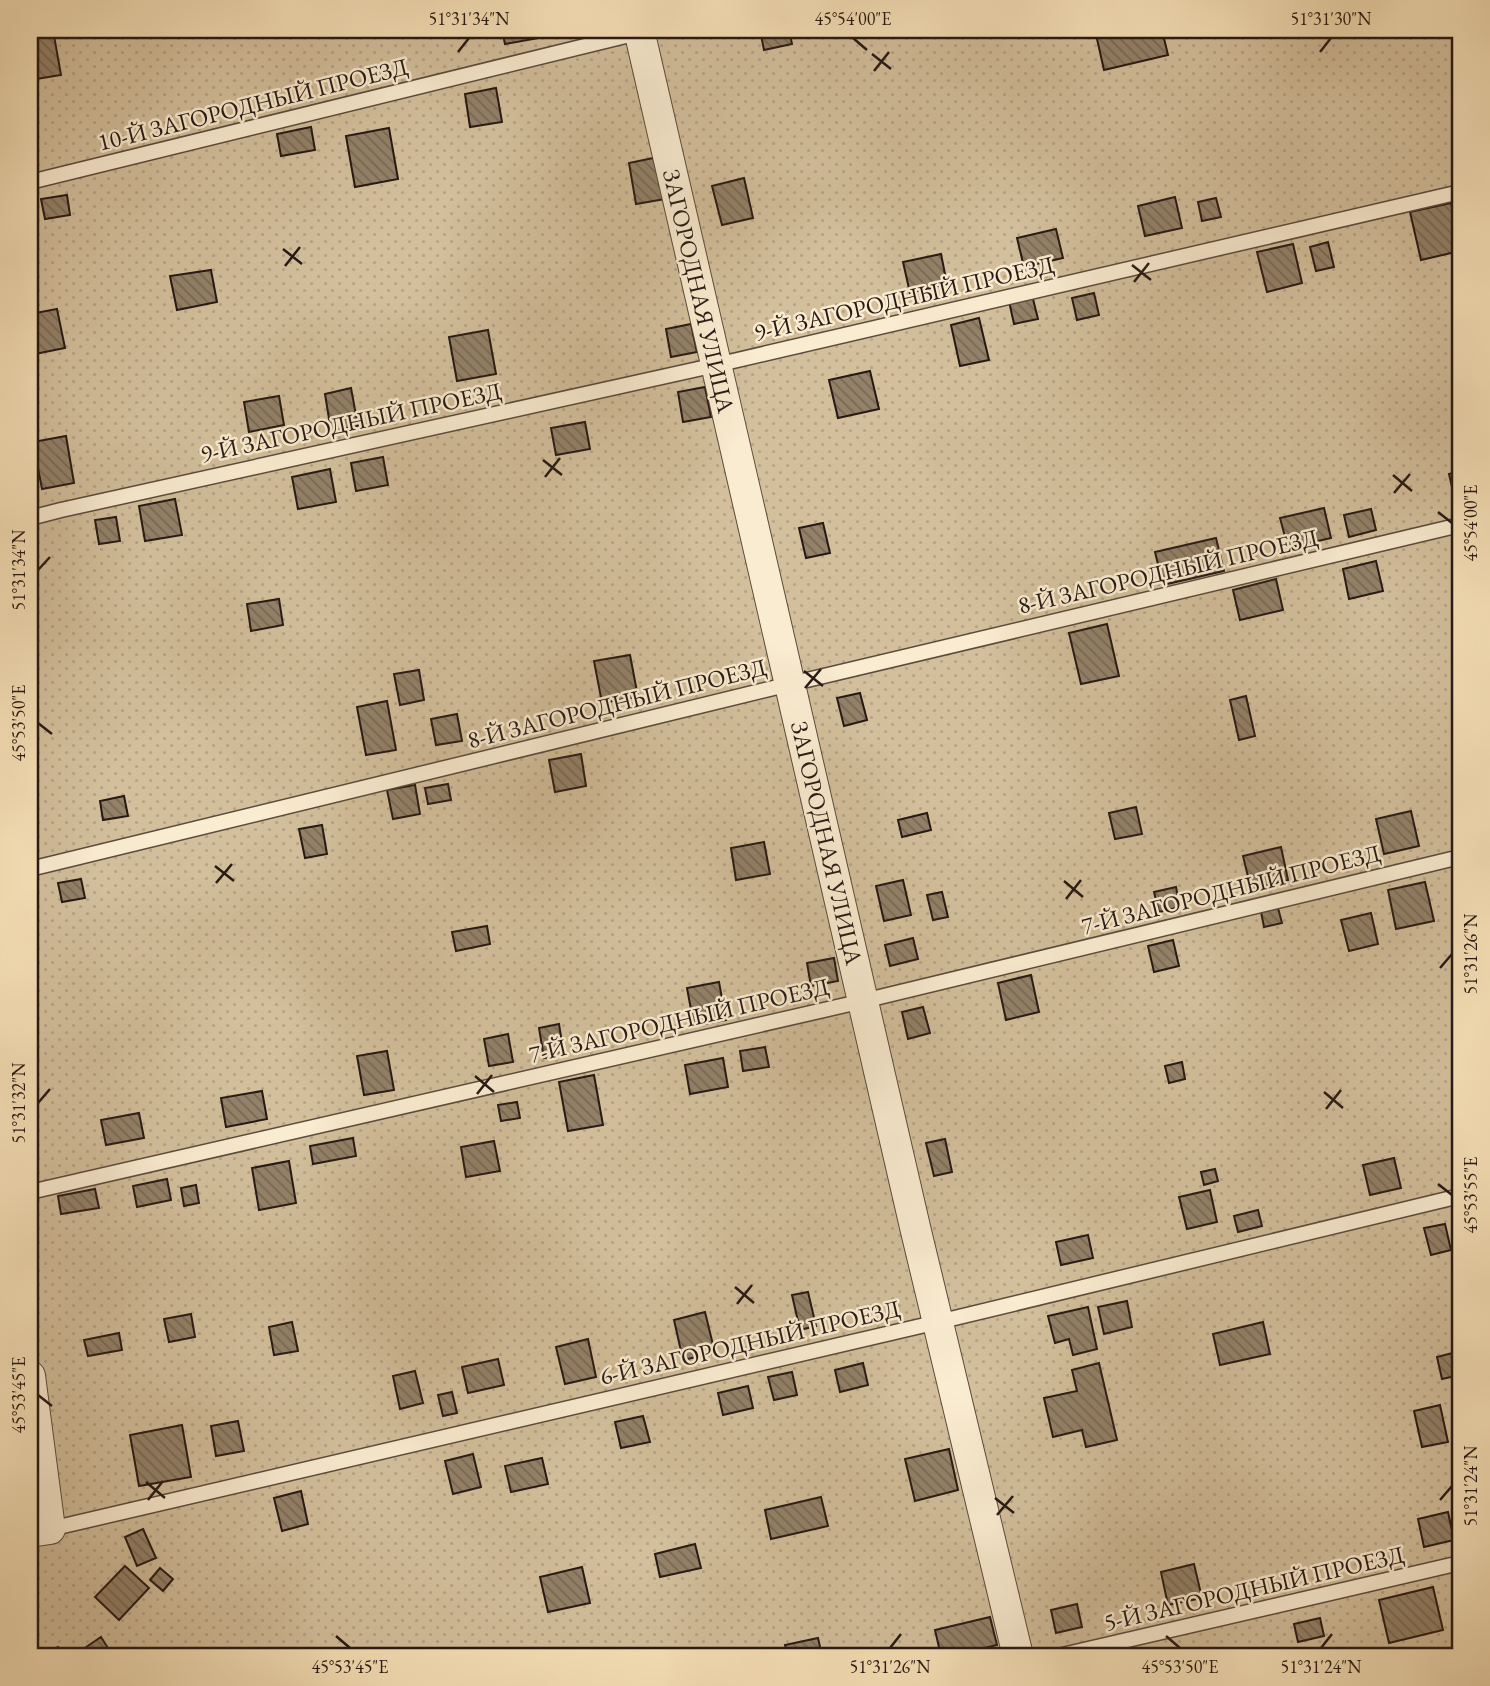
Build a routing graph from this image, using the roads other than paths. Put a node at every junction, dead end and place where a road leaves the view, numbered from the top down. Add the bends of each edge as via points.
1 (643, 31) edge
2 (30, 182) edge
3 (1460, 191) edge
4 (716, 365) junction
5 (30, 519) edge
6 (1460, 525) edge
7 (790, 684) junction
8 (1460, 857) edge
9 (30, 869) edge
10 (863, 1001) junction
11 (30, 1192) edge
12 (1460, 1196) edge
13 (938, 1322) junction
14 (30, 1376) edge
15 (40, 1530) edge
16 (1460, 1563) edge
17 (1018, 1656) edge
18 (1058, 1656) edge

1 - 2 lane, 10-Й ЗАГОРОДНЫЙ ПРОЕЗД
1 - 4 street, ЗАГОРОДНАЯ УЛИЦА
3 - 4 lane, 9-Й ЗАГОРОДНЫЙ ПРОЕЗД
4 - 5 lane, 9-Й ЗАГОРОДНЫЙ ПРОЕЗД
4 - 7 street, ЗАГОРОДНАЯ УЛИЦА
6 - 7 lane, 8-Й ЗАГОРОДНЫЙ ПРОЕЗД
7 - 9 lane, 8-Й ЗАГОРОДНЫЙ ПРОЕЗД
7 - 10 street, ЗАГОРОДНАЯ УЛИЦА
8 - 10 lane, 7-Й ЗАГОРОДНЫЙ ПРОЕЗД
10 - 11 lane, 7-Й ЗАГОРОДНЫЙ ПРОЕЗД
10 - 13 street, ЗАГОРОДНАЯ УЛИЦА
12 - 13 lane, 6-Й ЗАГОРОДНЫЙ ПРОЕЗД
13 - 15 lane, 6-Й ЗАГОРОДНЫЙ ПРОЕЗД
13 - 17 street, ЗАГОРОДНАЯ УЛИЦА
14 - 15 street
16 - 18 lane, 5-Й ЗАГОРОДНЫЙ ПРОЕЗД

